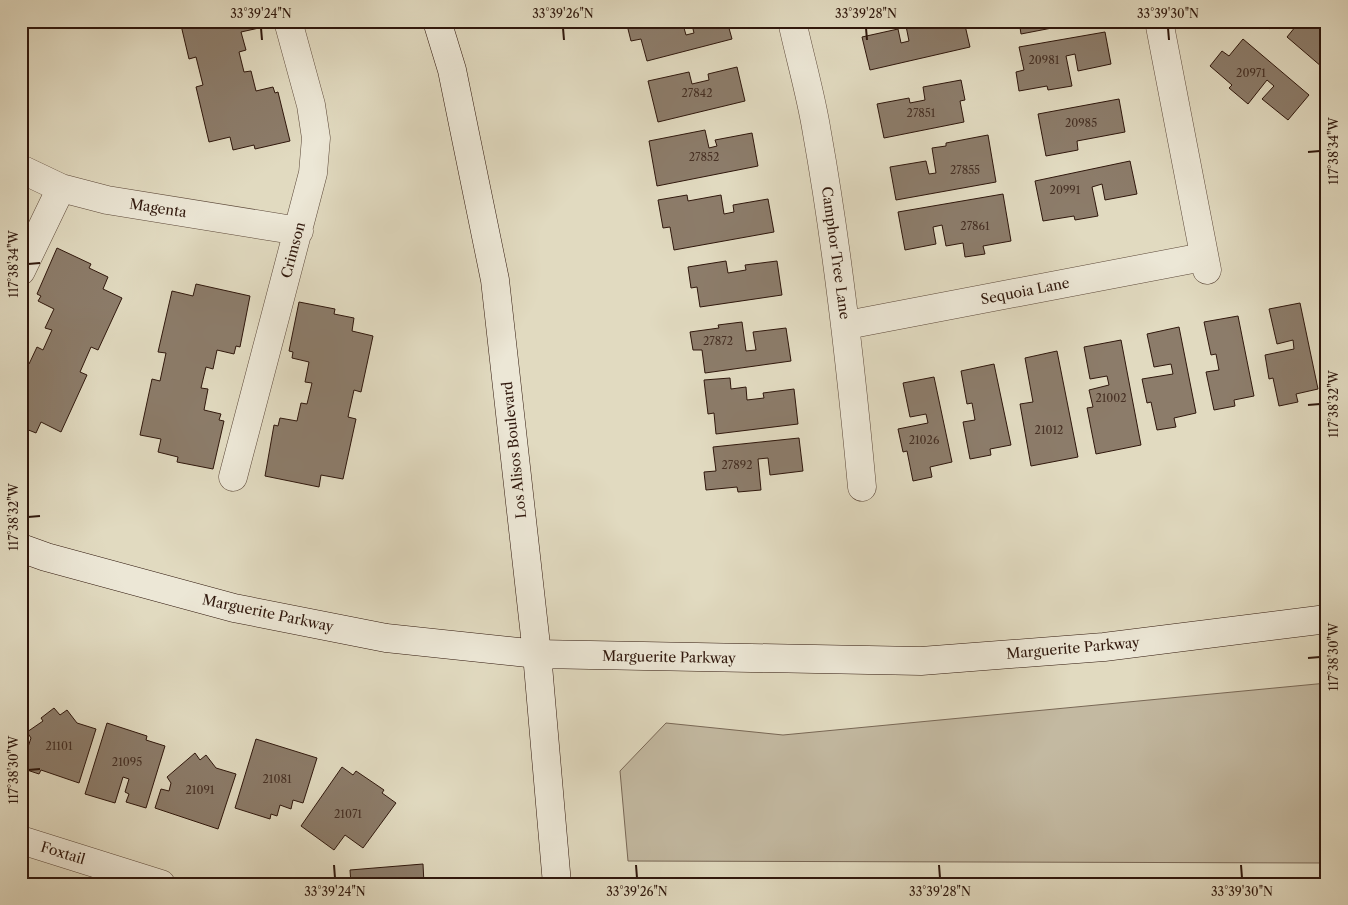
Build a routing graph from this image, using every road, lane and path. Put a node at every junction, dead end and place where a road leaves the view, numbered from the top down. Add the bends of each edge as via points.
1 (288, 21) edge
2 (437, 21) edge
3 (792, 21) edge
4 (1158, 21) edge
5 (21, 169) edge
6 (61, 188) junction
7 (299, 230) junction
8 (21, 271) edge
9 (847, 325) junction
10 (233, 477) dead end
11 (862, 487) dead end
12 (21, 548) edge
13 (1327, 619) edge
14 (537, 654) junction
15 (21, 840) edge
16 (161, 884) edge
17 (556, 884) edge

1 - 7 main road, Crimson via 311,105 316,138 313,173
2 - 14 main road, Los Alisos Boulevard via 452,70 495,280
3 - 9 main road, Camphor Tree Lane via 817,131
4 - 9 main road, Sequoia Lane via 1205,264
5 - 6 main road, Magenta
6 - 7 main road, Magenta via 106,200
6 - 8 main road
7 - 10 main road, Crimson
9 - 11 main road, Camphor Tree Lane
12 - 14 main road, Marguerite Parkway via 234,608 386,638
13 - 14 main road, Marguerite Parkway via 1104,647 921,660
14 - 17 main road, Los Alisos Boulevard
15 - 16 main road, Foxtail

